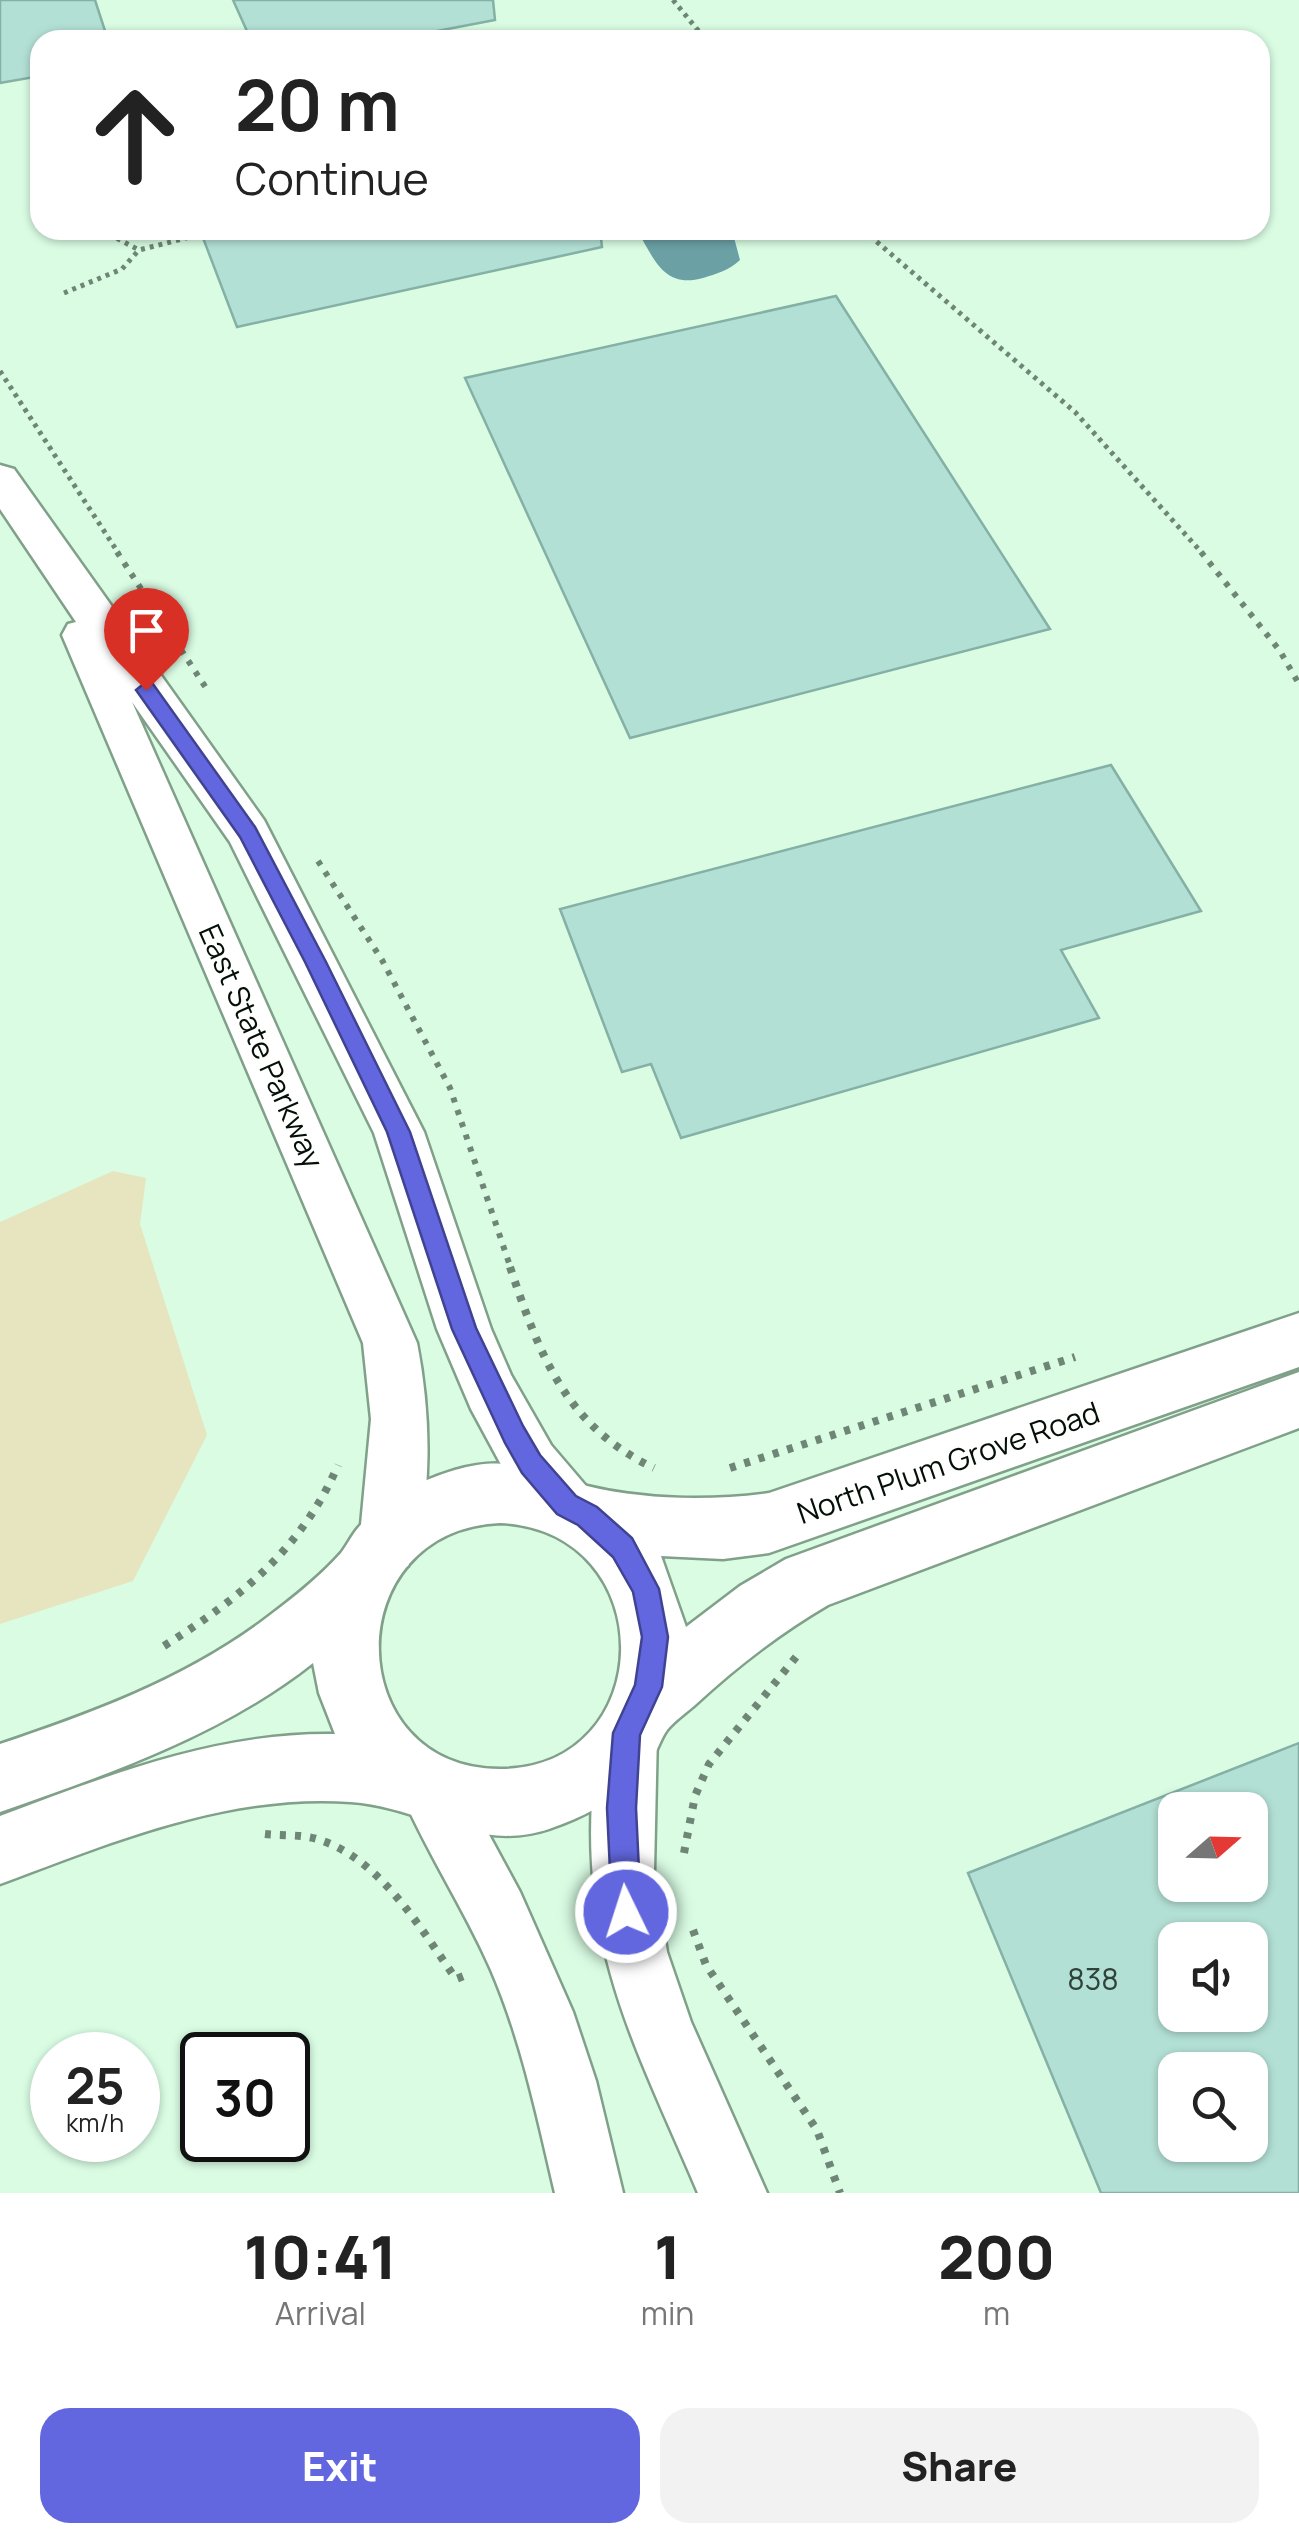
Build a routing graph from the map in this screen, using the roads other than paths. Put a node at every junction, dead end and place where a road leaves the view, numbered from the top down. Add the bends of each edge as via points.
1 (0, 478) edge
2 (54, 560) junction
3 (1299, 1340) edge
4 (1299, 1400) edge
5 (577, 1510) junction
6 (380, 1556) junction
7 (633, 1722) junction
8 (0, 1778) edge
9 (419, 1783) junction
10 (0, 1850) edge
11 (589, 2193) edge
12 (733, 2193) edge

1 - 2 street, East State Parkway
2 - 5 street, East State Parkway via 248,832 399,1132 490,1390 531,1464
2 - 6 street, East State Parkway via 125,738 390,1342 400,1442
3 - 5 street, North Plum Grove Road via 769,1524 693,1529
4 - 7 street, North Plum Grove Road via 809,1582 721,1640
5 - 6 street via 540,1496 485,1494 432,1511
5 - 7 street via 636,1567 652,1612 654,1662
6 - 8 street via 280,1649 214,1689 133,1732
6 - 9 street via 351,1614 350,1691 371,1739
7 - 9 street via 588,1773 538,1798 483,1804
7 - 12 street via 626,1912 638,1964
9 - 10 street via 360,1766 230,1773
9 - 11 street via 474,1862 526,1978 553,2048

